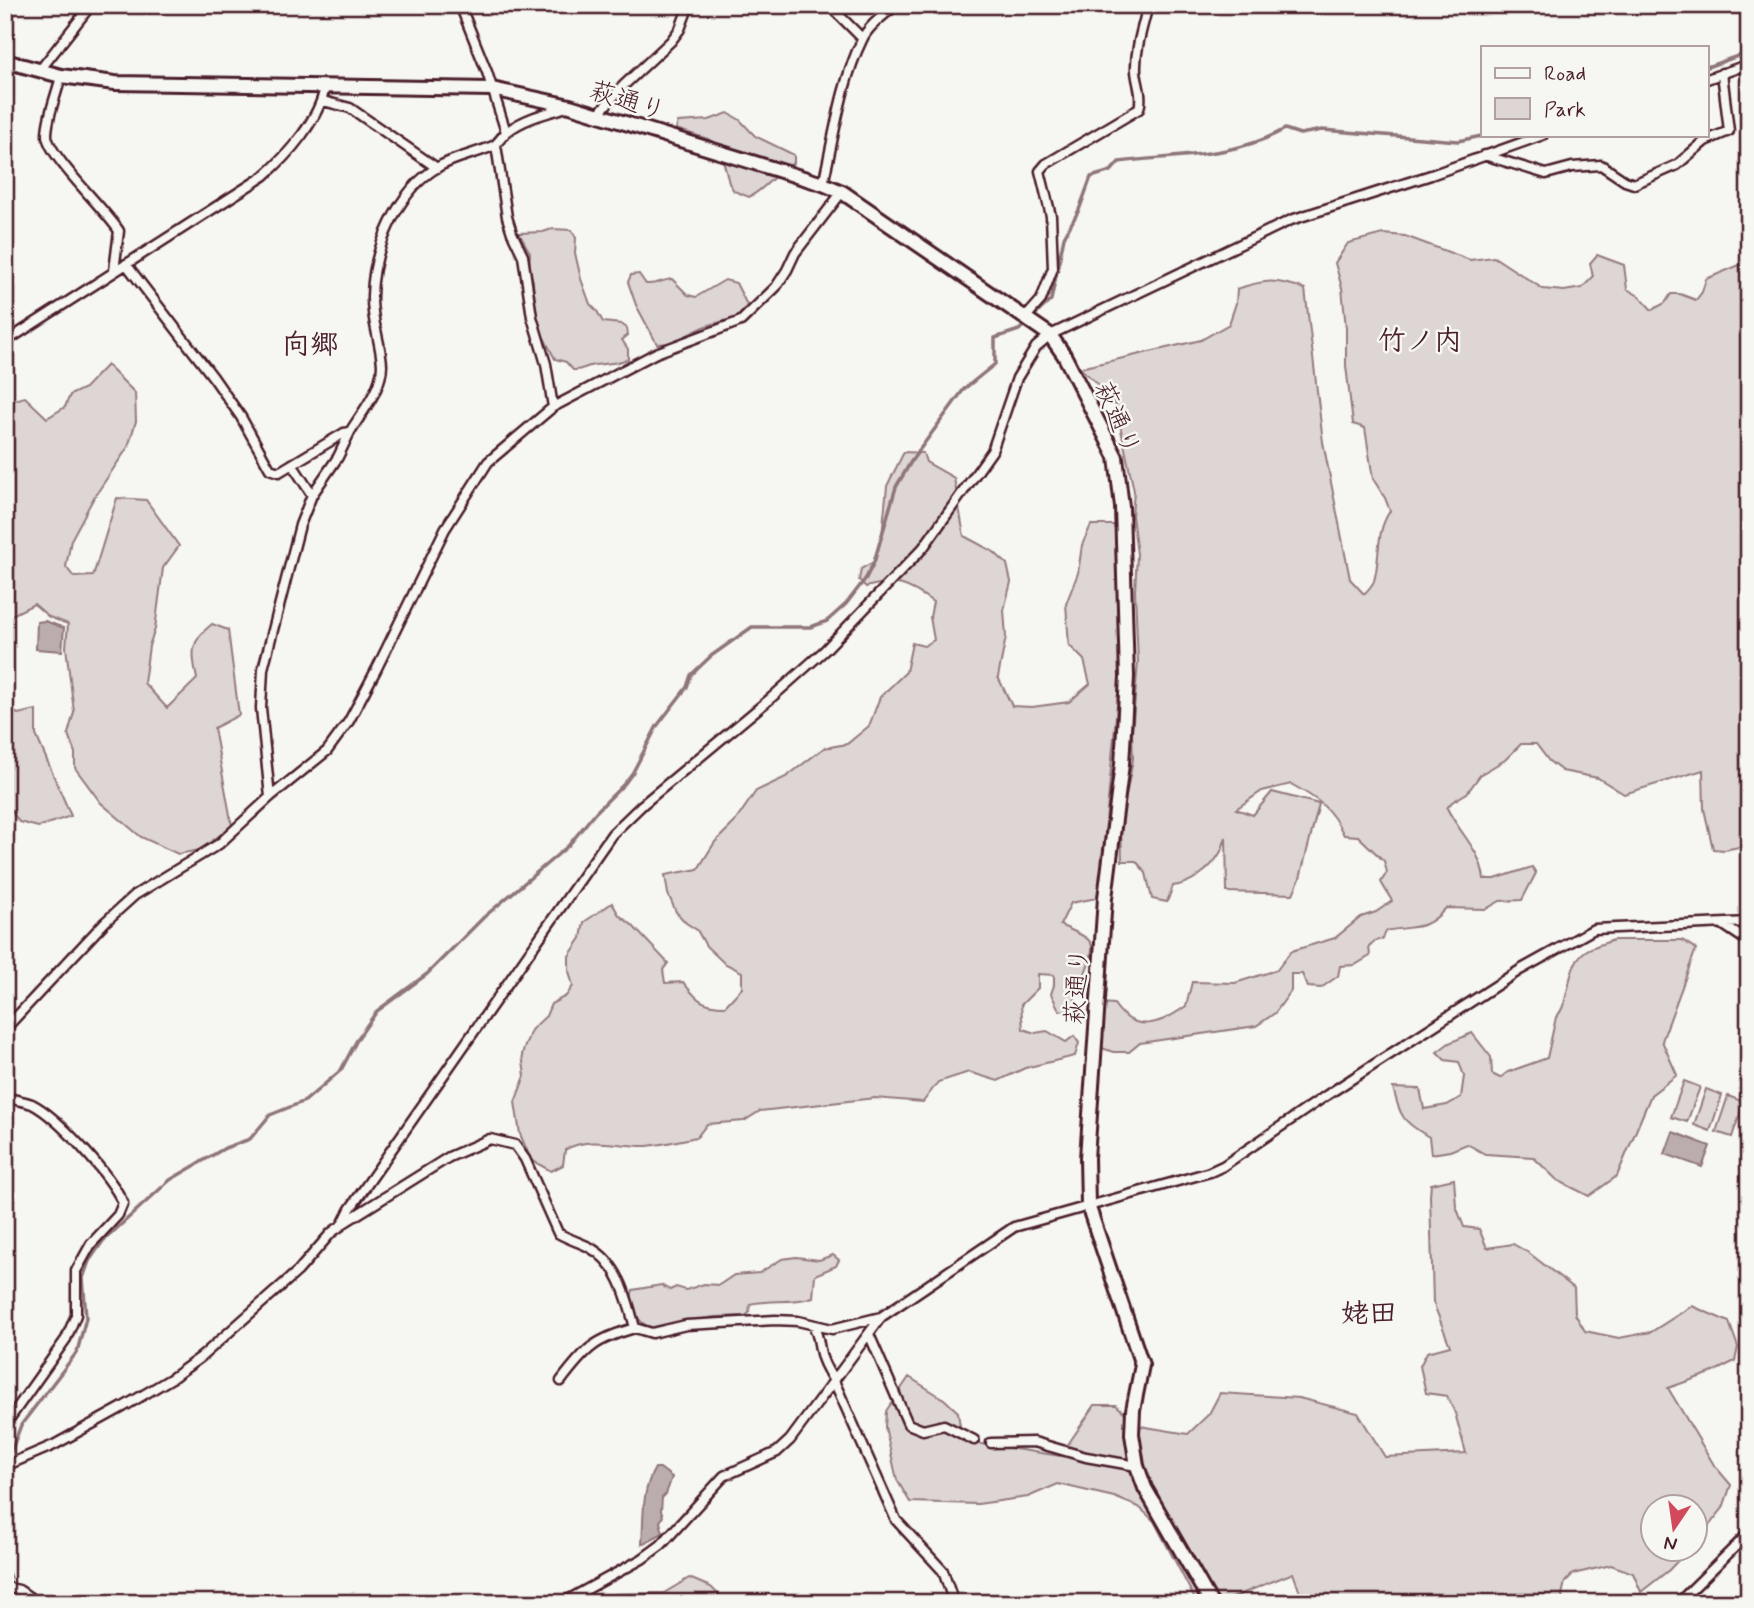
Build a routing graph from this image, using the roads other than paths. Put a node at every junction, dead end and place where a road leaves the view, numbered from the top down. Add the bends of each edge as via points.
1 (91, 5) edge
2 (460, 5) edge
3 (689, 5) edge
4 (829, 5) edge
5 (896, 5) edge
6 (1148, 5) edge
7 (862, 38) junction
8 (5, 61) edge
9 (1749, 64) edge
10 (40, 70) junction
11 (1722, 73) junction
12 (61, 76) junction
13 (1708, 79) edge
14 (325, 86) junction
15 (492, 89) junction
16 (323, 101) junction
17 (570, 106) junction
18 (597, 114) junction
19 (506, 132) junction
20 (1540, 136) edge
21 (496, 145) junction
22 (1484, 155) junction
23 (437, 168) junction
24 (823, 184) junction
25 (842, 192) junction
26 (126, 264) junction
27 (114, 271) junction
28 (1026, 317) junction
29 (1050, 335) junction
30 (5, 342) edge
31 (553, 407) junction
32 (350, 432) junction
33 (292, 464) junction
34 (312, 495) junction
35 (270, 797) junction
36 (1749, 922) edge
37 (1721, 924) junction
38 (1749, 942) edge
39 (5, 1029) edge
40 (5, 1097) edge
41 (1088, 1205) junction
42 (342, 1225) junction
43 (881, 1317) junction
44 (813, 1325) junction
45 (635, 1328) junction
46 (832, 1329) junction
47 (869, 1334) junction
48 (820, 1338) junction
49 (561, 1381) dead end
50 (834, 1381) junction
51 (5, 1425) edge
52 (974, 1440) dead end
53 (991, 1443) dead end
54 (5, 1466) edge
55 (1137, 1466) junction
56 (1749, 1534) edge
57 (5, 1587) edge
58 (38, 1603) edge
59 (562, 1603) edge
60 (954, 1603) edge
61 (1211, 1603) edge
62 (1678, 1603) edge

1 - 10 street
2 - 15 street
3 - 18 street via 671,41
4 - 7 street
5 - 7 street
6 - 28 street via 1137,53 1139,109 1040,171 1051,216 1053,268 1041,300
7 - 24 street via 837,111
8 - 10 street, 萩通り
9 - 11 street
10 - 12 street, 萩通り
11 - 13 street
11 - 22 street via 1734,129 1705,141 1677,165 1634,184 1601,165 1546,174
12 - 14 street, 萩通り via 115,82
12 - 27 street via 48,141 119,231
14 - 15 street, 萩通り
14 - 16 street
15 - 17 street, 萩通り
15 - 19 street
16 - 23 street via 350,108
16 - 26 street via 282,161 264,176
17 - 18 street, 萩通り
17 - 19 street
18 - 24 street, 萩通り
19 - 21 street
20 - 22 street
21 - 23 street
21 - 31 street via 508,217 523,256 531,317
22 - 29 street via 1280,224
23 - 32 street via 405,196 378,257 372,299 381,374
24 - 25 street, 萩通り
25 - 28 street, 萩通り
25 - 31 street via 795,253 776,287 741,321 656,353
26 - 27 street
26 - 33 street via 213,377 270,469 279,472
27 - 30 street
28 - 29 street, 萩通り
29 - 41 street, 萩通り via 1115,457 1122,508 1127,677 1122,764 1105,898 1087,1158
29 - 42 street via 1036,347 1017,379 992,451 923,548 824,651 612,834
31 - 35 street via 488,462 445,529 349,720 327,751
32 - 33 street
32 - 34 street
33 - 34 street
34 - 35 street via 263,669 261,708
35 - 39 street via 219,844 135,895
36 - 37 street
37 - 38 street
37 - 41 street via 1594,929 1508,978 1232,1161 1210,1172
40 - 51 street via 51,1116 117,1187 123,1203 118,1215 90,1244 76,1271 77,1307 72,1327
41 - 43 street via 1014,1227
41 - 55 street, 萩通り via 1142,1365 1133,1409
42 - 45 street via 449,1157 490,1139 515,1145 558,1233 607,1259 615,1271 628,1297
42 - 54 street via 298,1271 172,1378 54,1445
43 - 46 street
43 - 47 street
44 - 45 street via 750,1321 686,1325 652,1333
44 - 46 street
44 - 48 street
45 - 49 street via 607,1336 583,1352
46 - 48 street
47 - 50 street
47 - 52 street via 908,1424 923,1430 944,1424
48 - 50 street via 821,1354
50 - 59 street via 777,1451 724,1476 652,1552
50 - 60 street via 896,1520 943,1572
53 - 55 street via 1034,1442
55 - 61 street, 萩通り
56 - 62 street
57 - 58 street

